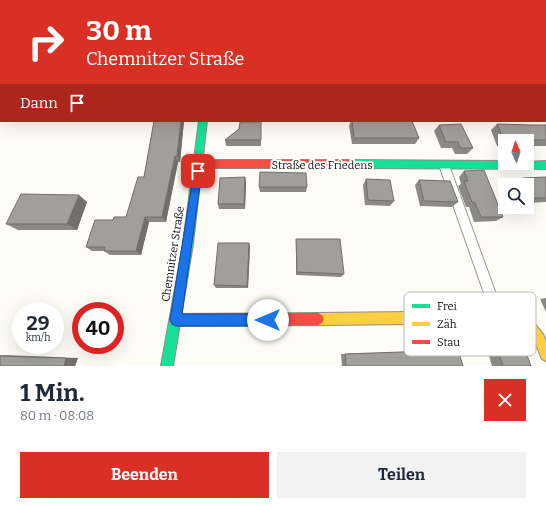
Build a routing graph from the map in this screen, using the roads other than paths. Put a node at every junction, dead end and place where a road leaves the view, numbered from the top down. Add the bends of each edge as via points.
1 (202, 122) edge
2 (199, 164) junction
3 (444, 165) junction
4 (546, 165) edge
5 (489, 292) edge
6 (404, 317) edge
7 (176, 320) junction
8 (536, 335) edge
9 (546, 354) edge
10 (167, 366) edge

1 - 2 street, Chemnitzer Straße
2 - 3 street, Straße des Friedens
2 - 7 street, Chemnitzer Straße
3 - 4 street, Straße des Friedens
3 - 5 lane
6 - 7 street
7 - 10 street, Chemnitzer Straße
8 - 9 street

